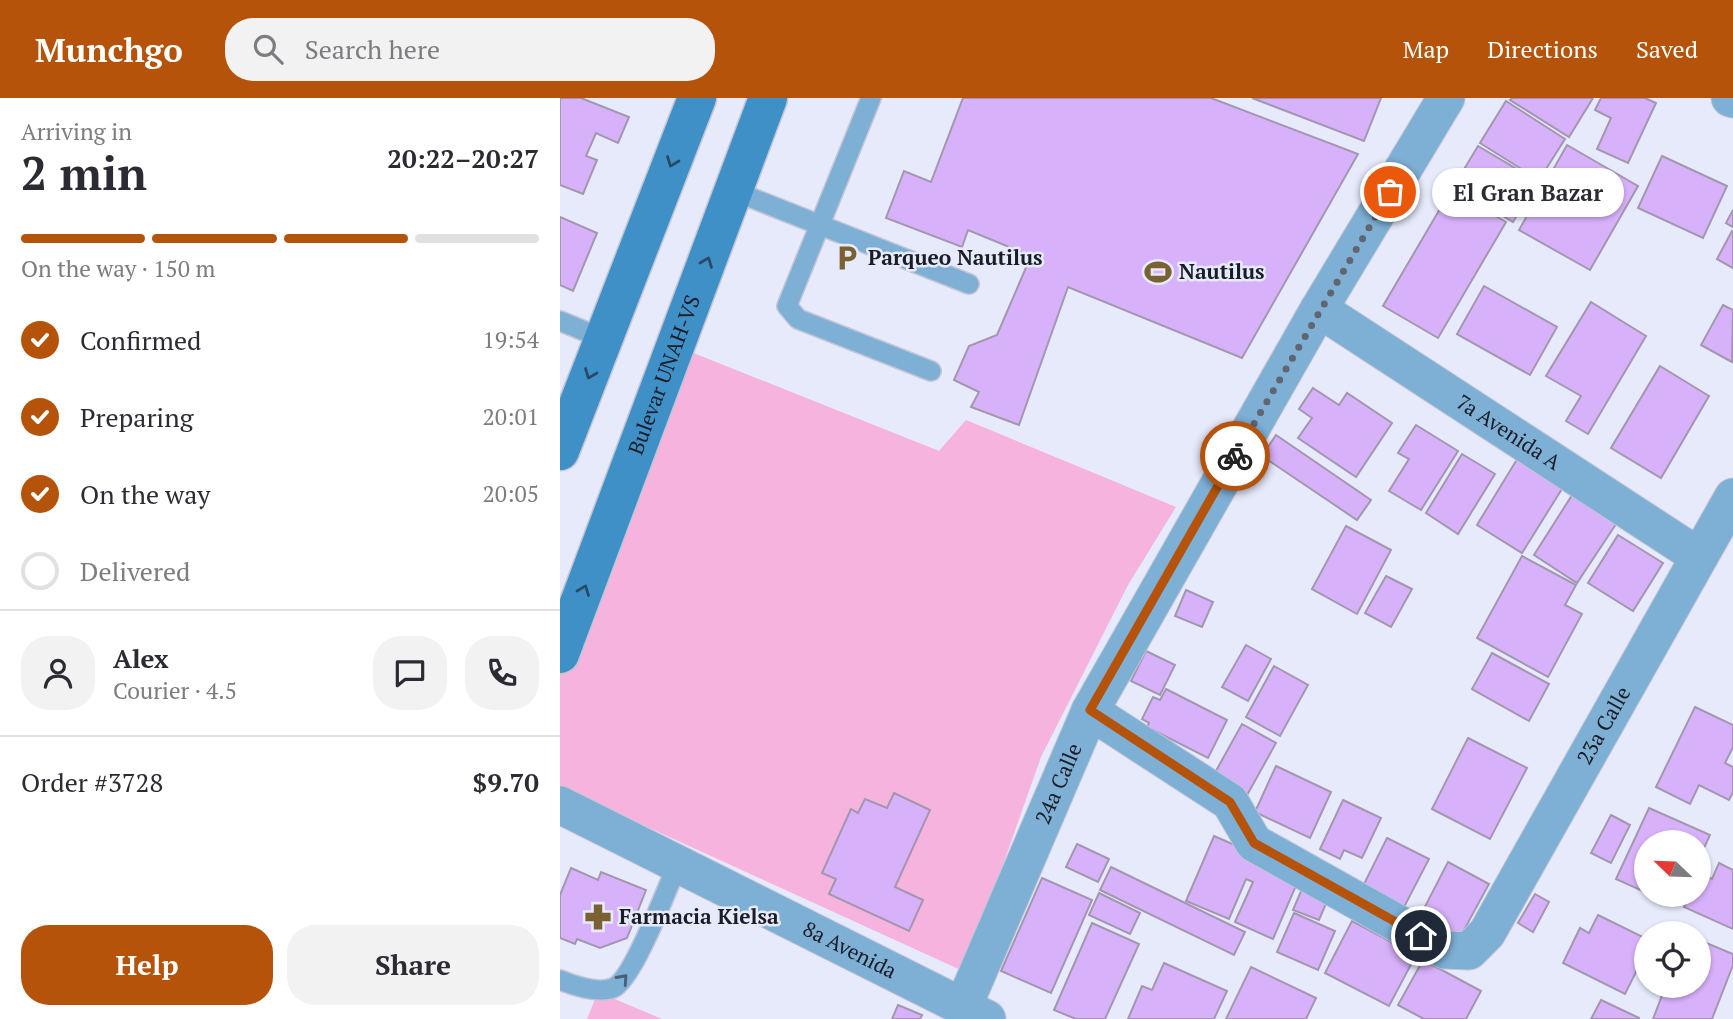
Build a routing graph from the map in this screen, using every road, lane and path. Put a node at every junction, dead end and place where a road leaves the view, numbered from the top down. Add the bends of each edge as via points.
1 (696, 98) edge
2 (768, 98) edge
3 (871, 98) edge
4 (1446, 98) edge
5 (734, 191) junction
6 (821, 225) junction
7 (969, 284) dead end
8 (1319, 309) junction
9 (560, 321) edge
10 (604, 339) junction
11 (931, 371) dead end
12 (560, 451) edge
13 (1733, 497) edge
14 (1698, 556) junction
15 (560, 654) edge
16 (1090, 710) junction
17 (560, 805) edge
18 (678, 863) junction
19 (560, 980) edge
20 (975, 1013) edge

1 -> 10 main road
2 - 5 main road, Bulevar UNAH-VS
3 - 6 lane
4 - 8 street, 24a Calle
5 - 6 lane
15 -> 5 main road, Bulevar UNAH-VS
6 - 7 lane
6 - 11 lane via 787,306 797,319
8 - 14 street, 7a Avenida A
8 - 16 street, 24a Calle
9 - 10 lane
10 -> 12 main road
13 - 14 street, 23a Calle
14 - 16 street, 23a Calle via 1487,933 1469,951 1445,950 1254,843 1230,802
16 - 20 street, 24a Calle
17 - 18 street, 8a Avenida
19 -> 18 lane via 597,990 615,988 629,973
18 - 20 street, 8a Avenida

